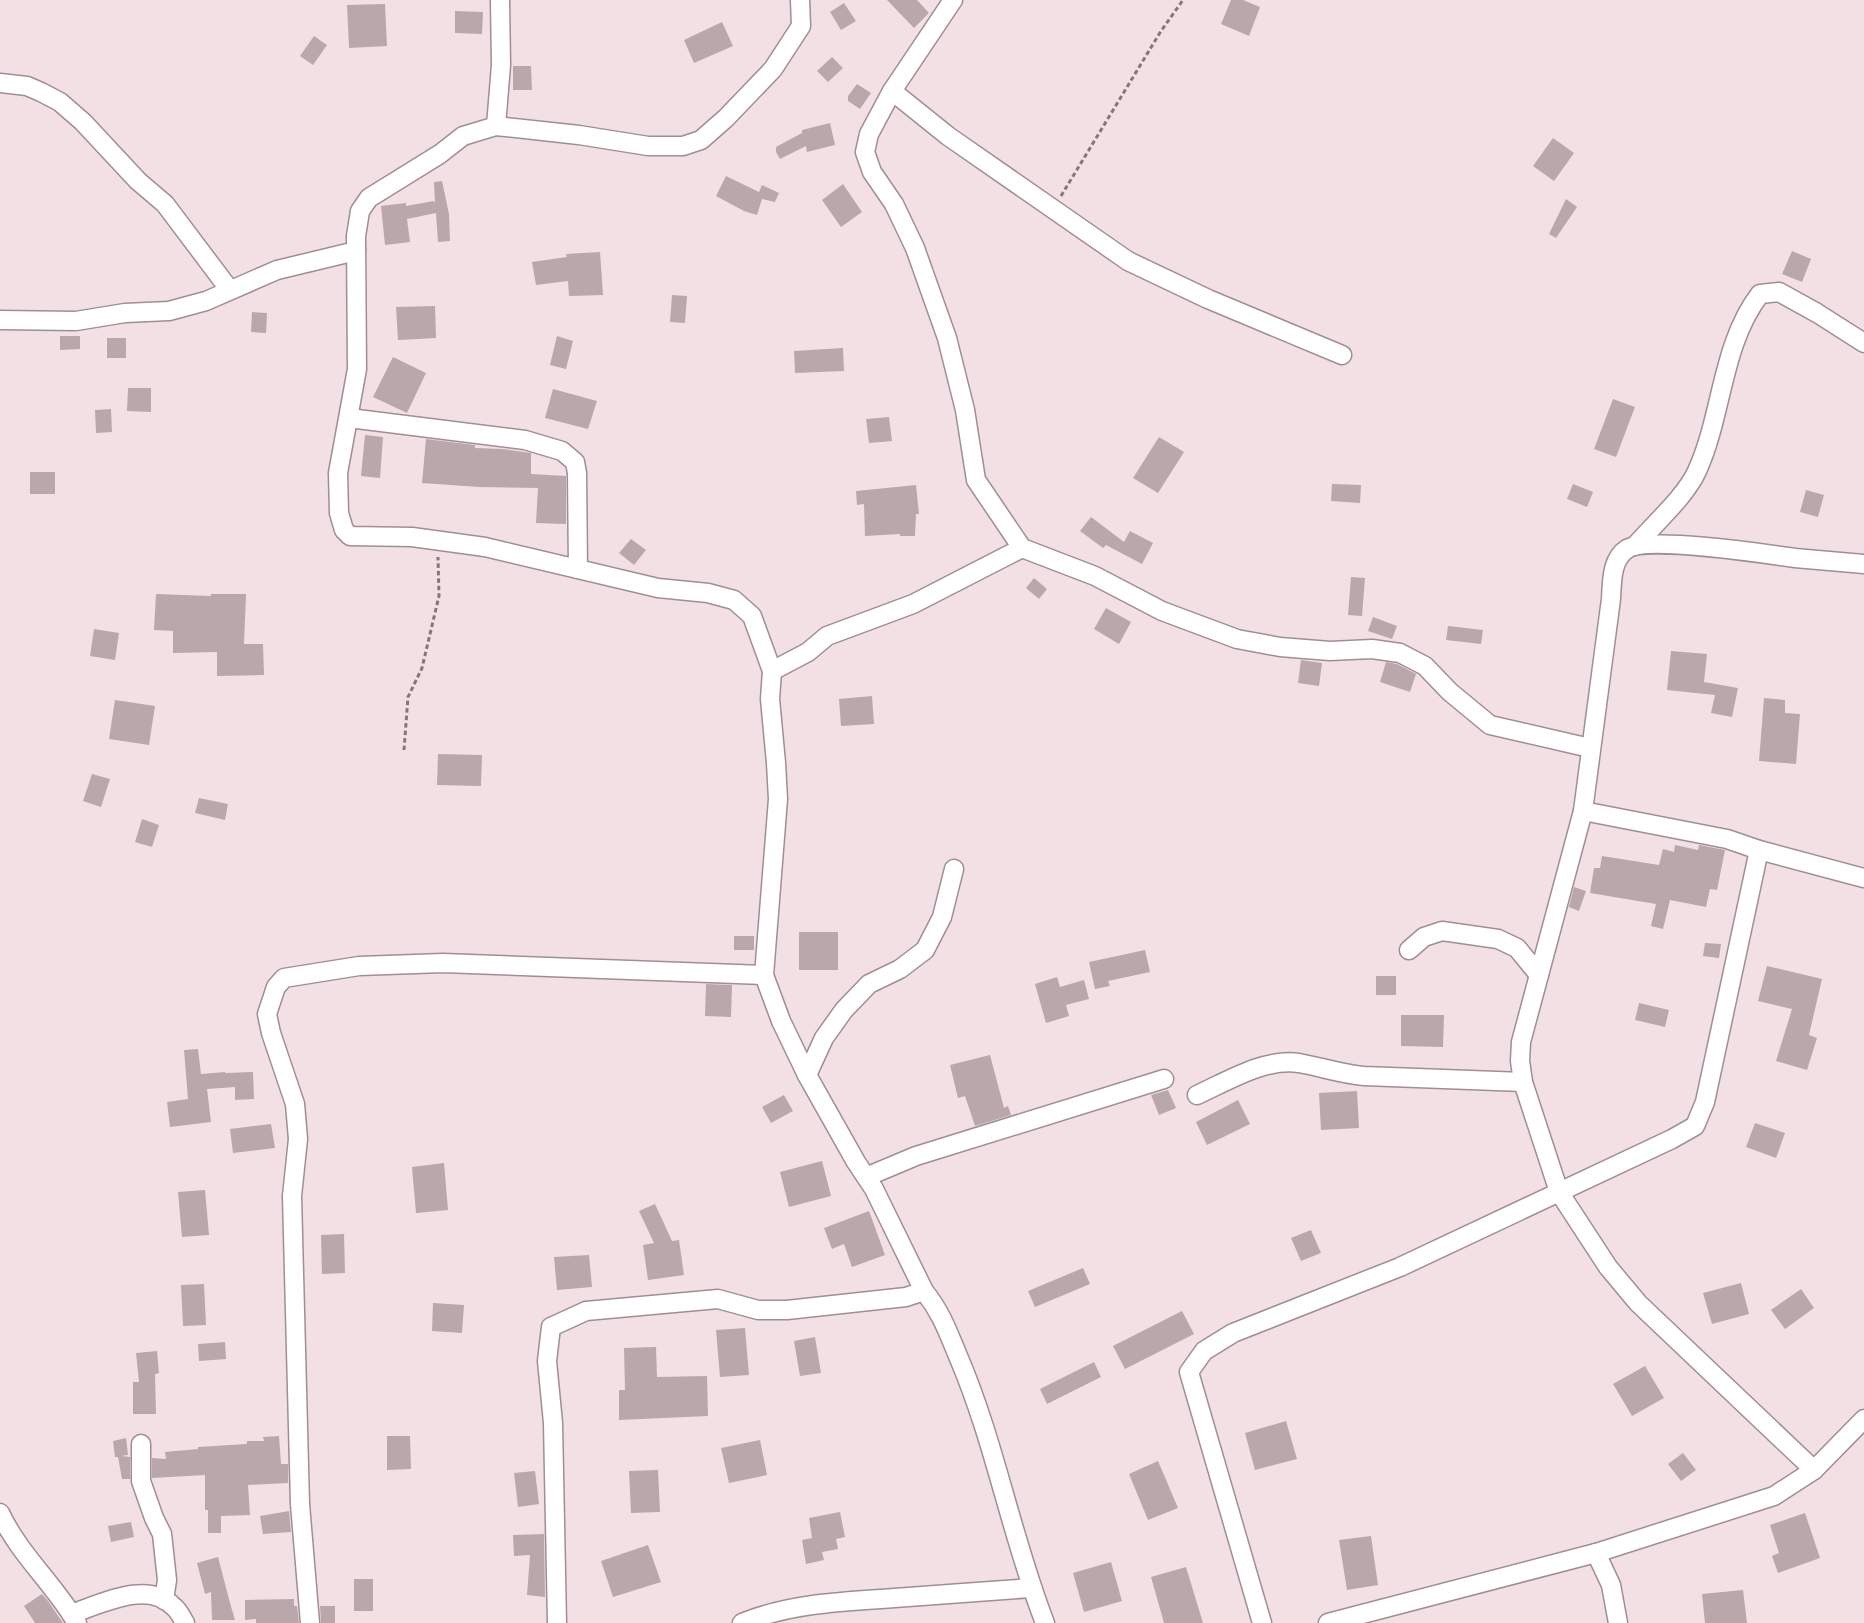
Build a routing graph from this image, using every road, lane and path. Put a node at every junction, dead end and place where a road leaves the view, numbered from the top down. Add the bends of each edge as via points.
1 (500, 0) edge
2 (800, 0) edge
3 (953, 0) edge
4 (1183, 0) edge
5 (0, 84) edge
6 (892, 91) junction
7 (496, 126) junction
8 (1059, 212) junction
9 (356, 251) junction
10 (229, 289) junction
11 (0, 320) edge
12 (1864, 343) edge
13 (1342, 355) dead end
14 (349, 418) junction
15 (438, 541) junction
16 (1635, 546) junction
17 (1022, 548) junction
18 (1864, 564) edge
19 (578, 569) junction
20 (772, 671) junction
21 (1590, 748) junction
22 (404, 750) dead end
23 (1582, 811) junction
24 (1759, 850) junction
25 (954, 869) dead end
26 (1864, 878) edge
27 (1409, 950) dead end
28 (764, 975) junction
29 (1539, 975) junction
30 (807, 1075) junction
31 (1164, 1079) dead end
32 (1522, 1082) junction
33 (1197, 1095) dead end
34 (866, 1177) junction
35 (1558, 1192) junction
36 (924, 1291) junction
37 (1862, 1428) edge
38 (141, 1444) dead end
39 (1814, 1470) junction
40 (0, 1513) edge
41 (1596, 1552) junction
42 (1031, 1588) junction
43 (164, 1600) junction
44 (74, 1618) edge
45 (184, 1623) edge
46 (310, 1623) edge
47 (557, 1623) edge
48 (742, 1623) edge
49 (1045, 1623) edge
50 (1262, 1623) edge
51 (1328, 1623) edge
52 (1618, 1623) edge

1 - 7 street via 501,65
2 - 7 street via 801,26 773,69 701,140 683,146 648,146
3 - 6 street
4 - 8 path via 1061,193
5 - 10 street via 27,86 41,92 83,122 165,204
6 - 8 street via 948,136
6 - 17 street via 869,134 865,152 872,172 894,204 915,248 947,338 965,410 976,480
7 - 9 street via 463,136 369,198 360,211
8 - 13 street via 1128,261
9 - 10 street via 277,270
9 - 14 street via 357,369
10 - 11 street via 206,301 169,310 76,321
12 - 16 street via 1779,292 1760,294 1748,310 1731,350 1696,473
14 - 15 street via 338,473 339,513 344,530 350,536
14 - 19 street via 525,440 562,451 575,462 577,473
15 - 19 street via 485,547
15 - 22 path via 439,596 422,668 408,697
16 - 18 street via 1694,546
16 - 21 street via 1620,556 1612,576
17 - 20 street via 913,604 827,636 808,652
17 - 21 street via 1095,576 1162,611 1237,639 1280,647 1400,653 1425,666 1449,692 1491,725
19 - 20 street via 658,588 734,600 752,616
20 - 28 street via 770,699 778,800
21 - 23 street
23 - 24 street via 1727,839
23 - 29 street
24 - 26 street
24 - 35 street via 1706,1101 1695,1126 1636,1158
25 - 30 street via 942,917 925,950 900,969 869,984 844,1010 824,1038
27 - 29 street via 1424,937 1442,931 1498,939 1517,948
28 - 30 street
28 - 46 street via 443,963 359,966 284,978 276,987 267,1014 295,1104 298,1139 292,1196 300,1504
29 - 32 street via 1521,1042
30 - 34 street
31 - 34 street via 916,1156
32 - 33 street via 1364,1076 1281,1063 1262,1067
32 - 35 street
34 - 36 street
35 - 39 street via 1608,1268 1638,1303
35 - 50 street via 1400,1268 1233,1333 1204,1351 1189,1371
36 - 42 street via 936,1306 972,1389
36 - 47 street via 906,1297 787,1310 758,1310 718,1299 586,1311 550,1327 547,1361 553,1423
37 - 39 street
38 - 43 street via 141,1481 162,1534 167,1580
39 - 41 street via 1774,1496
40 - 44 street via 28,1559
41 - 51 street
41 - 52 street via 1611,1585
42 - 48 street via 838,1602 798,1607
42 - 49 street
43 - 44 street via 136,1594
43 - 45 street via 174,1606

